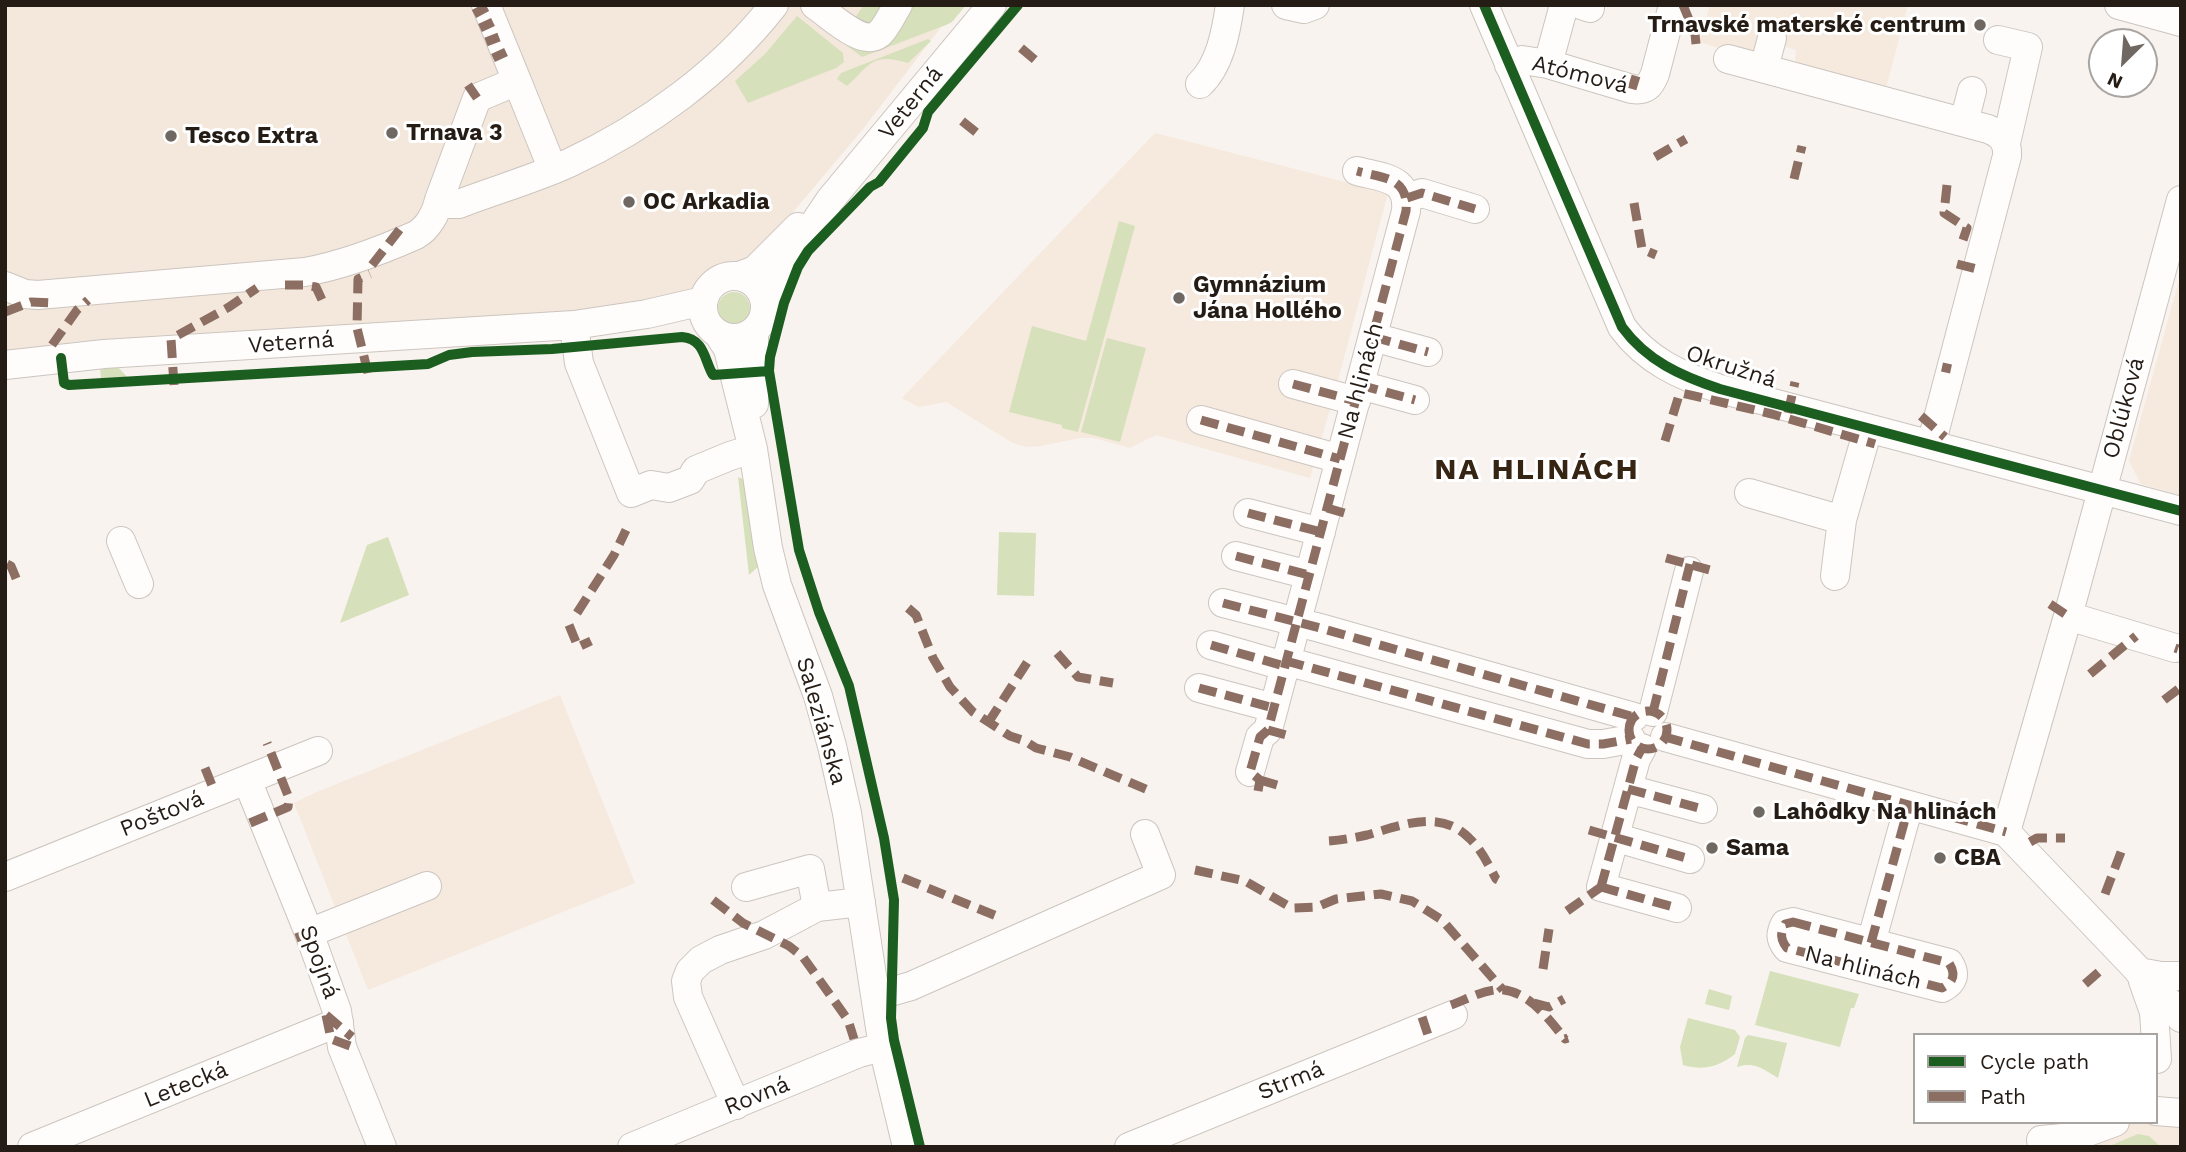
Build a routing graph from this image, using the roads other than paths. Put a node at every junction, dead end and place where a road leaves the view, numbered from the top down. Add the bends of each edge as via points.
1 (486, 5) edge
2 (774, 5) edge
3 (898, 5) edge
4 (992, 5) edge
5 (1230, 5) edge
6 (1286, 5) edge
7 (1315, 5) edge
8 (1484, 5) edge
9 (1673, 5) edge
10 (2119, 5) edge
11 (1578, 6) edge
12 (827, 8) edge
13 (2181, 22) edge
14 (1772, 38) dead end
15 (1998, 40) dead end
16 (1728, 59) dead end
17 (1548, 64) junction
18 (1509, 65) junction
19 (1764, 68) junction
20 (517, 81) junction
21 (1200, 85) dead end
22 (1972, 91) dead end
23 (1964, 122) junction
24 (2006, 143) junction
25 (553, 170) junction
26 (1357, 171) dead end
27 (1407, 198) junction
28 (439, 200) junction
29 (830, 200) junction
30 (2181, 200) edge
31 (1475, 209) dead end
32 (739, 276) junction
33 (5, 286) edge
34 (760, 319) junction
35 (710, 321) junction
36 (575, 325) junction
37 (1373, 337) junction
38 (1428, 352) dead end
39 (5, 365) edge
40 (1293, 384) dead end
41 (1358, 393) junction
42 (1415, 400) dead end
43 (1200, 420) dead end
44 (1868, 429) junction
45 (1931, 445) junction
46 (754, 449) junction
47 (1340, 459) junction
48 (2101, 491) junction
49 (1749, 493) dead end
50 (2181, 511) edge
51 (1248, 513) dead end
52 (1842, 520) junction
53 (1321, 532) junction
54 (121, 541) dead end
55 (1236, 556) dead end
56 (1689, 571) dead end
57 (1309, 575) junction
58 (1835, 576) dead end
59 (139, 584) dead end
60 (1223, 603) dead end
61 (2068, 616) junction
62 (1296, 622) junction
63 (1211, 645) dead end
64 (2175, 648) dead end
65 (1285, 663) junction
66 (1199, 688) dead end
67 (1274, 708) junction
68 (1645, 731) junction
69 (318, 751) dead end
70 (1251, 772) dead end
71 (247, 779) junction
72 (1628, 789) junction
73 (1909, 805) junction
74 (1703, 809) dead end
75 (2006, 832) junction
76 (1144, 834) dead end
77 (1614, 837) junction
78 (1690, 859) dead end
79 (5, 877) edge
80 (427, 886) dead end
81 (746, 887) dead end
82 (860, 902) junction
83 (817, 907) junction
84 (1677, 908) dead end
85 (309, 933) junction
86 (1871, 943) junction
87 (2139, 972) junction
88 (2181, 976) edge
89 (876, 996) junction
90 (1453, 1015) dead end
91 (2181, 1018) edge
92 (339, 1023) junction
93 (2155, 1033) edge
94 (2181, 1035) edge
95 (883, 1048) junction
96 (2158, 1059) edge
97 (736, 1105) junction
98 (2061, 1124) edge
99 (2110, 1124) edge
100 (2033, 1144) edge
101 (32, 1147) edge
102 (382, 1147) edge
103 (632, 1147) edge
104 (907, 1147) edge
105 (1129, 1147) edge

1 - 20 street
2 - 25 street via 696,83 620,136
3 - 12 street via 880,33 871,38 862,37
4 - 29 street, Veterná
5 - 21 street via 1220,50
6 - 7 street via 1304,9
8 - 18 street, Okružná
9 - 17 street, Atómová via 1647,88 1632,89
10 - 13 street
11 - 17 street
14 - 19 street
15 - 24 street via 2028,47
16 - 19 street
17 - 18 street, Atómová via 1522,60
18 - 44 street, Okružná via 1622,327 1633,343 1688,378
19 - 23 street
20 - 25 street
20 - 28 street via 477,98
22 - 23 street
23 - 24 street via 1996,132
24 - 45 street via 2004,166
25 - 28 street via 459,204
26 - 27 street via 1396,182
27 - 31 street via 1422,193
27 - 37 street, Na hlinách
28 - 33 street via 422,232 323,269 38,295
29 - 32 street, Veterná via 755,270
29 - 34 street, Veterná via 773,285
30 - 48 street, Oblúková
32 - 34 street via 762,293
32 - 35 street via 725,277 709,289
34 - 35 street via 748,336 733,339
34 - 46 street, Saleziánska
35 - 36 street, Veterná via 647,314
35 - 46 street, Saleziánska via 729,349
36 - 39 street, Veterná via 104,354
36 - 46 street via 579,363 631,493 651,485 668,488 690,480 696,470
37 - 38 street
37 - 41 street, Na hlinách
40 - 41 street
41 - 42 street
41 - 47 street, Na hlinách
43 - 47 street
44 - 45 street, Okružná
44 - 52 street
45 - 48 street, Okružná
46 - 82 street, Saleziánska via 768,548 832,746
47 - 53 street, Na hlinách
48 - 50 street, Okružná
48 - 61 street, Oblúková
49 - 52 street
51 - 53 street
52 - 58 street
53 - 57 street, Na hlinách
54 - 59 street
55 - 57 street
56 - 68 street
57 - 62 street, Na hlinách
60 - 62 street
61 - 64 street
61 - 75 street
62 - 65 street, Na hlinách
62 - 68 street
63 - 65 street
65 - 67 street, Na hlinách
65 - 68 street via 1588,744
66 - 67 street
67 - 70 street, Na hlinách
68 - 72 street
68 - 73 street
69 - 71 street, Poštová
71 - 79 street, Poštová
71 - 85 street, Spojná
72 - 74 street
72 - 77 street
73 - 75 street
73 - 86 street, Na hlinách
75 - 87 street
76 - 89 street via 1161,875 911,986
77 - 78 street
77 - 84 street via 1601,887
80 - 85 street
81 - 83 street via 810,869
82 - 83 street
82 - 89 street, Saleziánska
83 - 97 street via 720,950 690,971 688,997
85 - 92 street, Spojná
86 - 86 street, Na hlinách via 1793,922 1785,924 1780,933 1787,948 1942,988 1950,985 1953,970 1949,963
87 - 88 street
87 - 91 street
87 - 93 street via 2152,1000
89 - 95 street, Saleziánska
90 - 105 street, Strmá
92 - 101 street, Letecká
92 - 102 street, Spojná via 342,1047
94 - 96 street
95 - 97 street, Rovná
95 - 104 street, Saleziánska
97 - 103 street, Rovná
98 - 100 street
99 - 100 street via 2074,1137

